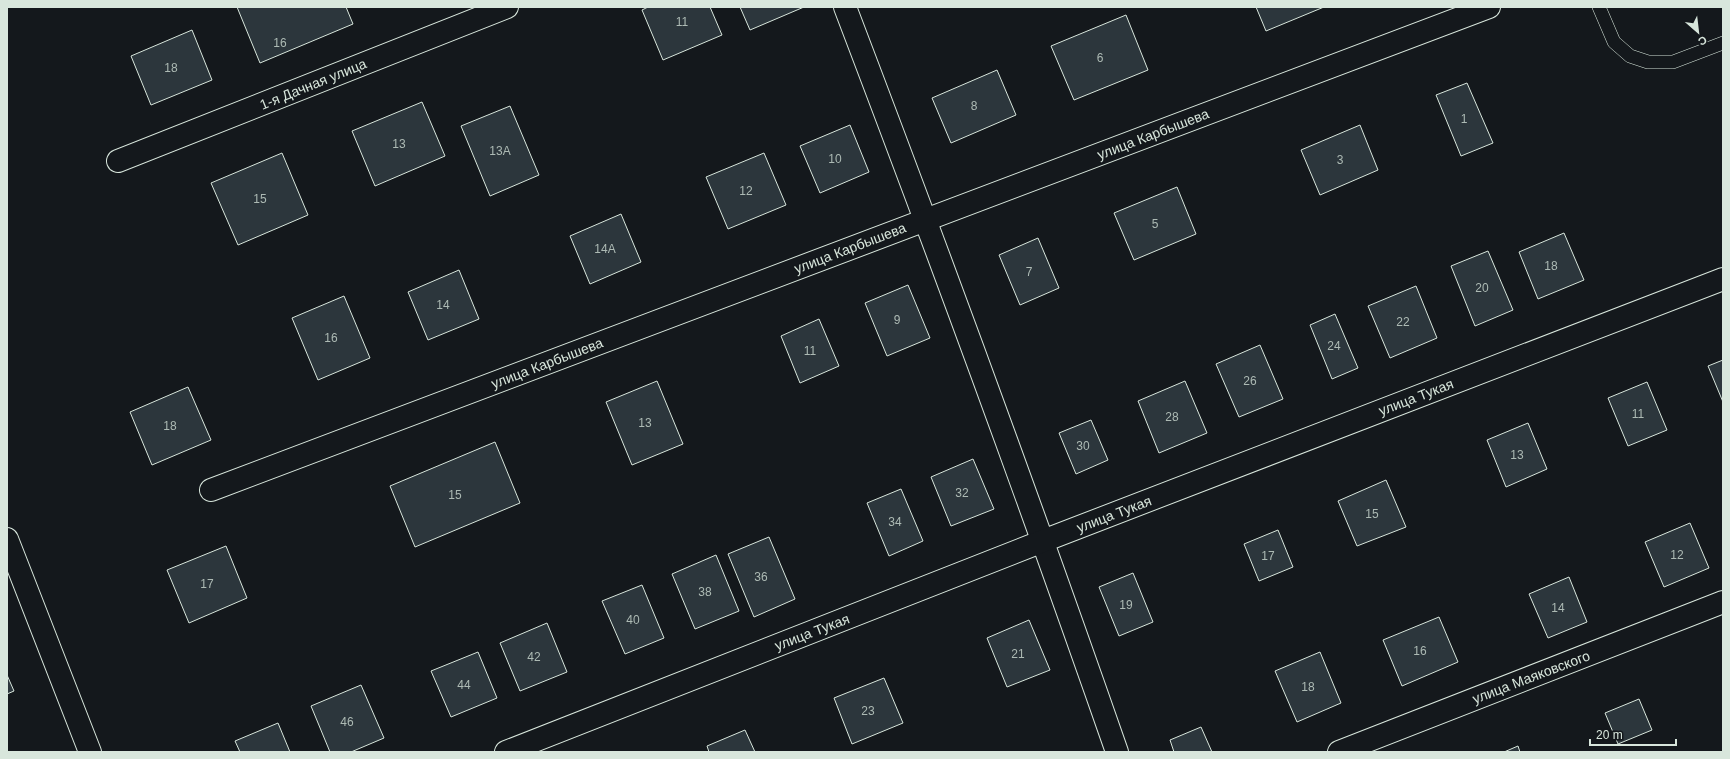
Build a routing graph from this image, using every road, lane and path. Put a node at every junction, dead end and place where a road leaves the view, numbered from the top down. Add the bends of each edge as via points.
1 (507, 7) edge
2 (845, 7) edge
3 (1489, 7) edge
4 (1599, 7) edge
5 (1723, 43) edge
6 (118, 161) dead end
7 (926, 220) junction
8 (1723, 279) edge
9 (211, 490) dead end
10 (7, 539) edge
11 (1043, 541) junction
12 (12, 568) edge
13 (1723, 602) edge
14 (90, 752) edge
15 (506, 752) edge
16 (1117, 752) edge
17 (1339, 752) edge

1 - 6 street, 1-я Дачная улица
2 - 7 street
3 - 7 street, улица Карбышева
4 - 5 lane via 1614,42 1630,56 1648,62 1673,62
7 - 9 street, улица Карбышева
7 - 11 street
8 - 11 street, улица Тукая
10 - 12 street
11 - 15 street, улица Тукая
11 - 16 street
12 - 14 street
13 - 17 street, улица Маяковского

